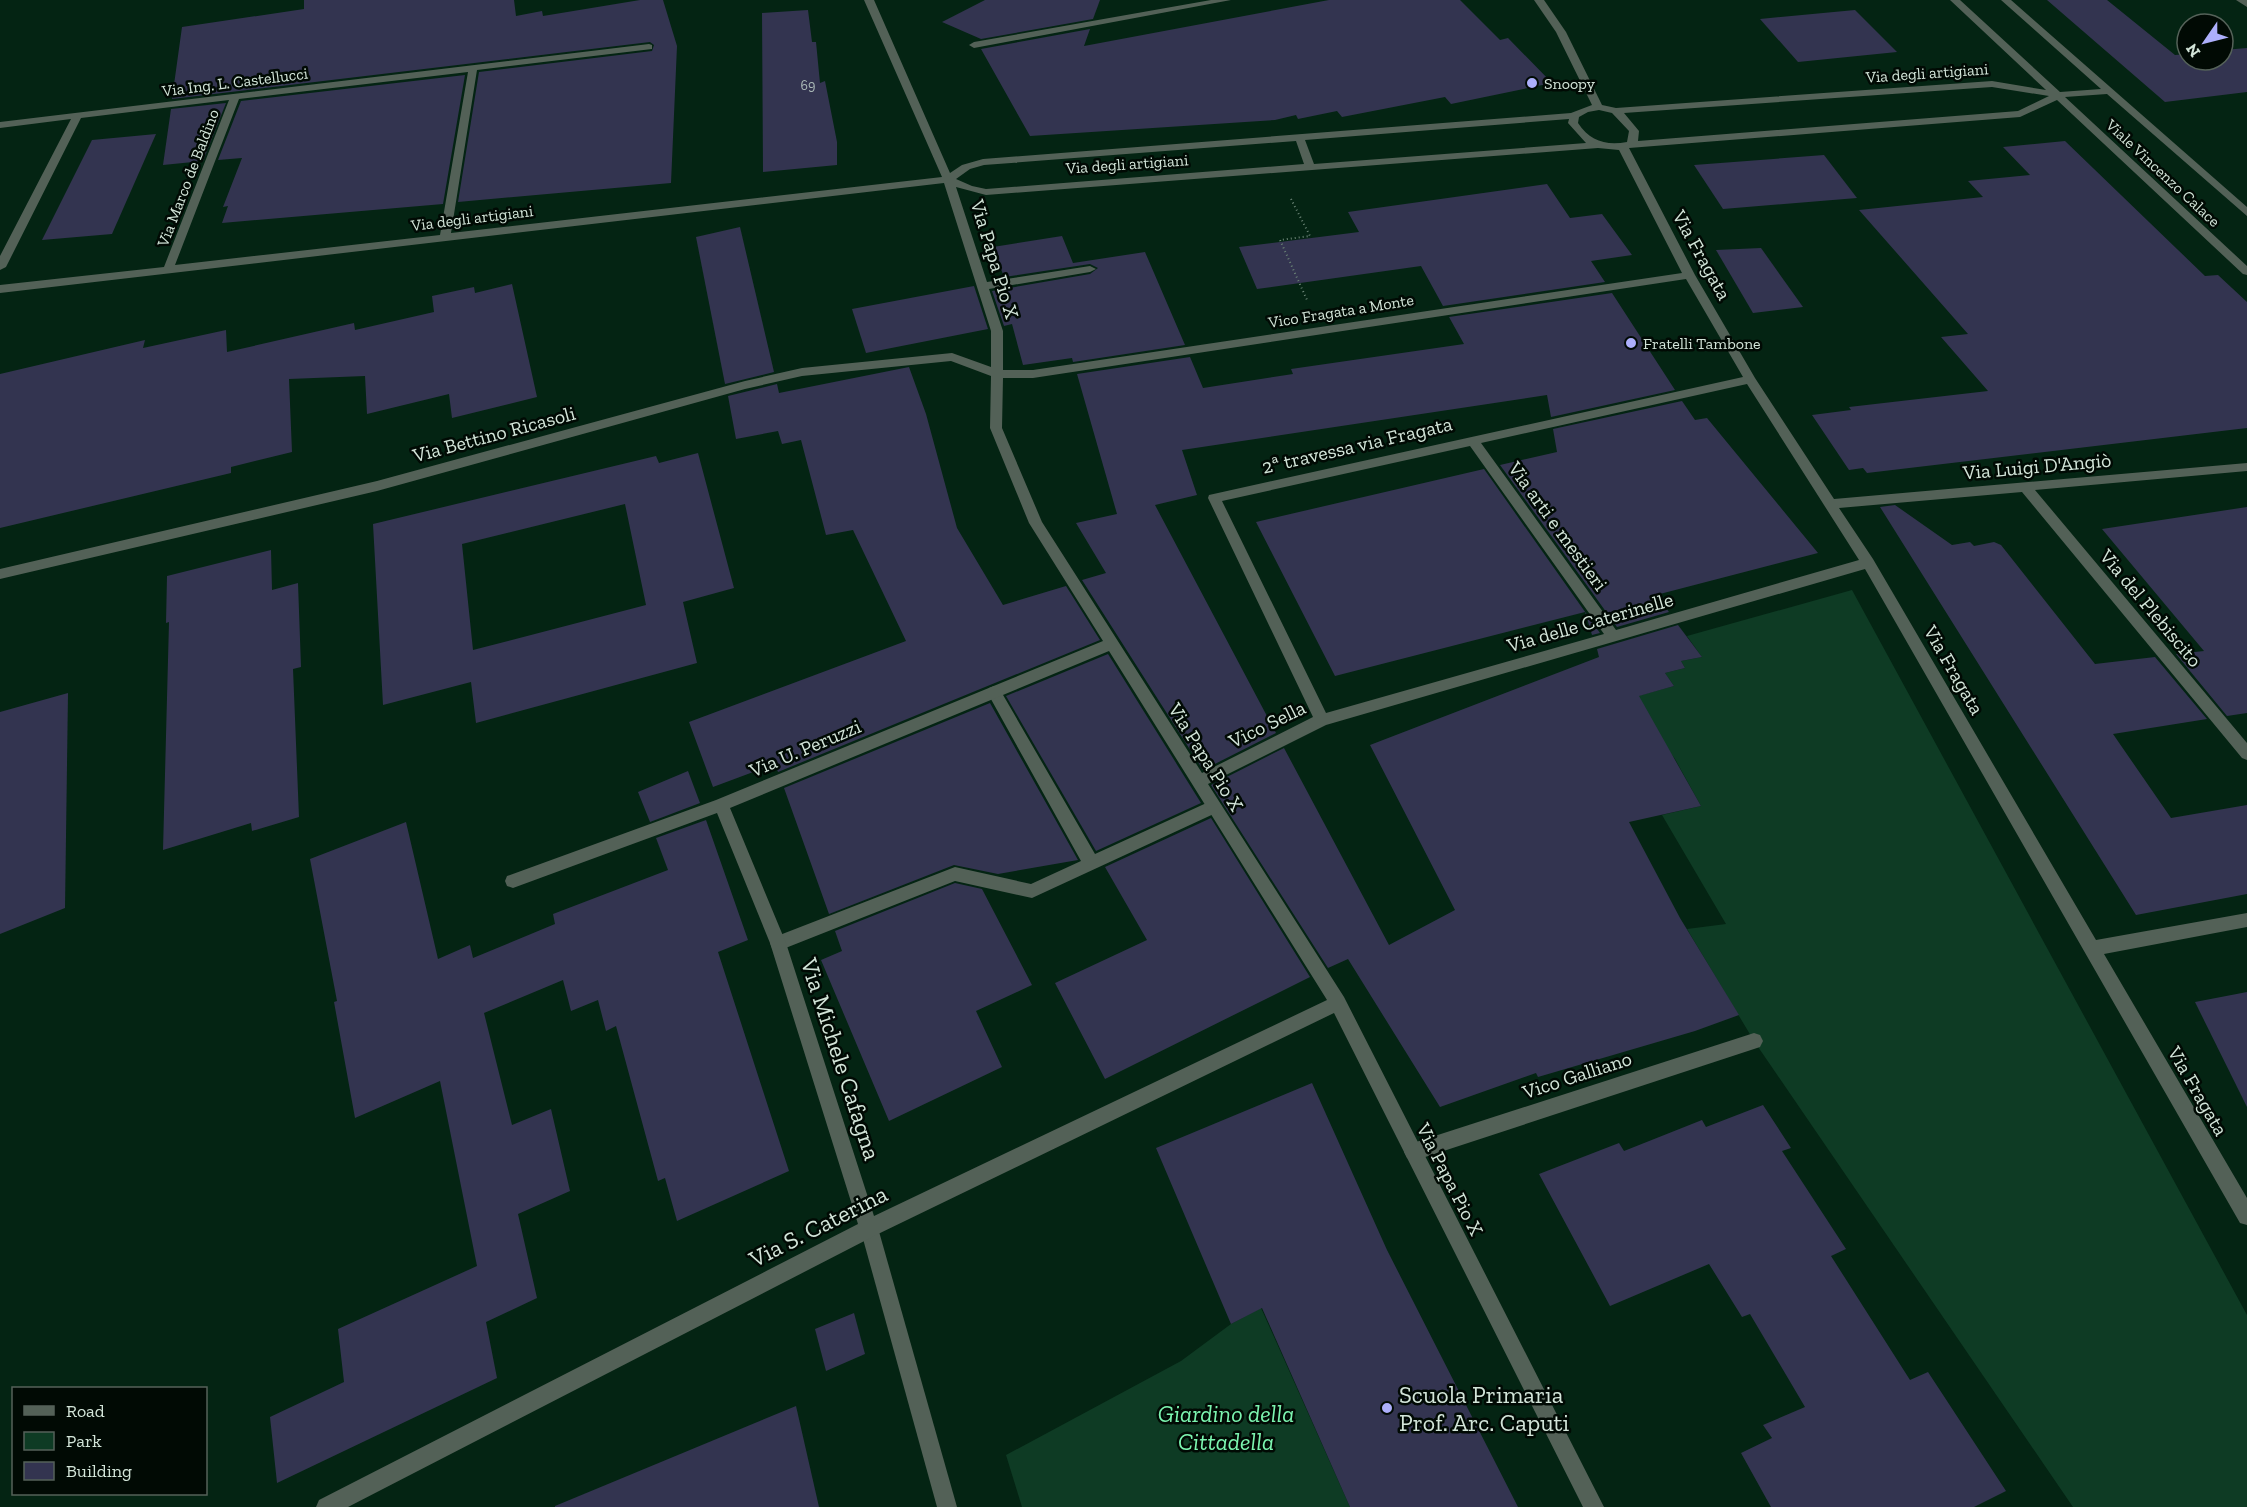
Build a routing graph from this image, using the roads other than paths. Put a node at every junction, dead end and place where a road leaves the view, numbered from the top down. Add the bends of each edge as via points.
1 (869, 0) edge
2 (1226, 0) edge
3 (1539, 0) edge
4 (1955, 0) edge
5 (2006, 0) edge
6 (2241, 0) edge
7 (2247, 4) edge
8 (974, 45) dead end
9 (649, 47) dead end
10 (473, 68) junction
11 (2109, 91) junction
12 (2059, 95) junction
13 (235, 96) junction
14 (1598, 106) junction
15 (1616, 111) junction
16 (78, 115) junction
17 (1574, 116) junction
18 (0, 124) edge
19 (1300, 139) junction
20 (1596, 145) junction
21 (1627, 145) junction
22 (1310, 167) junction
23 (948, 179) junction
24 (2247, 213) edge
25 (445, 237) junction
26 (0, 267) edge
27 (1090, 269) dead end
28 (168, 270) junction
29 (2247, 272) edge
30 (1689, 274) junction
31 (983, 286) junction
32 (0, 289) edge
33 (998, 374) junction
34 (1750, 379) junction
35 (1472, 439) junction
36 (2247, 467) edge
37 (2025, 487) junction
38 (1832, 504) junction
39 (1868, 563) junction
40 (0, 574) edge
41 (1613, 636) junction
42 (1110, 644) junction
43 (994, 692) junction
44 (1322, 720) junction
45 (2247, 754) edge
46 (1198, 782) junction
47 (721, 805) junction
48 (1213, 807) junction
49 (1091, 863) junction
50 (513, 881) dead end
51 (2247, 920) edge
52 (778, 943) junction
53 (2093, 948) junction
54 (1338, 1003) junction
55 (1754, 1041) dead end
56 (1413, 1152) junction
57 (2247, 1216) edge
58 (869, 1228) junction
59 (326, 1507) edge
60 (947, 1507) edge
61 (1594, 1507) edge

1 - 23 street, Via Papa Pio X
2 - 8 street
3 - 14 street via 1561,32
4 - 12 street, Viale Vincenzo Calace
5 - 11 street, Viale Vincenzo Calace
6 - 7 street
9 - 10 street, Via Ing. L. Castellucci
10 - 13 street, Via Ing. L. Castellucci
10 - 25 street
11 - 12 street, Viale Vincenzo Calace
11 - 24 street, Viale Vincenzo Calace
12 - 15 street, Via degli artigiani via 1992,84
12 - 21 street via 2020,114
12 - 29 street, Viale Vincenzo Calace
13 - 16 street, Via Ing. L. Castellucci
13 - 28 street, Via Marco de Baldino
14 - 15 street, Via degli artigiani
14 - 17 street, Via degli artigiani
15 - 21 street, Via Fragata via 1634,131
16 - 18 street, Via Ing. L. Castellucci
16 - 26 street
17 - 19 street, Via degli artigiani
17 - 20 street via 1577,130
19 - 22 street
19 - 23 street, Via degli artigiani via 983,162
20 - 21 street, Via degli artigiani
20 - 22 street, Via degli artigiani
21 - 30 street, Via Fragata
22 - 23 street, Via degli artigiani via 986,192
23 - 25 street, Via degli artigiani
23 - 31 street, Via Papa Pio X
25 - 28 street, Via degli artigiani
27 - 31 street
28 - 32 street, Via degli artigiani
30 - 33 street, Vico Fragata a Monte via 1032,374
30 - 34 street, Via Fragata
31 - 33 street, Via Papa Pio X via 997,331
33 - 40 street, Via Bettino Ricasoli via 952,357 802,372 377,486
33 - 42 street, Via Papa Pio X via 996,428 1000,438 1036,523
34 - 35 street, 2ª travessa via Fragata
34 - 38 street, Via Fragata
35 - 41 street, Via arti e mestieri
35 - 44 street, 2ª travessa via Fragata via 1214,498
36 - 37 street, Via Luigi D'Angiò
37 - 38 street, Via Luigi D'Angiò
37 - 45 street, Via del Plebiscito
38 - 39 street, Via Fragata
39 - 41 street, Via delle Caterinelle
39 - 53 street, Via Fragata
41 - 44 street, Via delle Caterinelle
42 - 43 street, Via U. Peruzzi
42 - 46 street, Via Papa Pio X
43 - 47 street, Via U. Peruzzi
43 - 49 street
44 - 46 street, Vico Sella
46 - 48 street, Via Papa Pio X
47 - 50 street, Via U. Peruzzi
47 - 52 street, Via Michele Cafagna
48 - 49 street
48 - 54 street, Via Papa Pio X
49 - 52 street via 1032,891 954,874
51 - 53 street
52 - 58 street, Via Michele Cafagna
53 - 57 street, Via Fragata
54 - 56 street, Via Papa Pio X
54 - 58 street, Via S. Caterina
55 - 56 street, Vico Galliano
56 - 61 street, Via Papa Pio X
58 - 59 street, Via S. Caterina
58 - 60 street, Via Michele Cafagna

